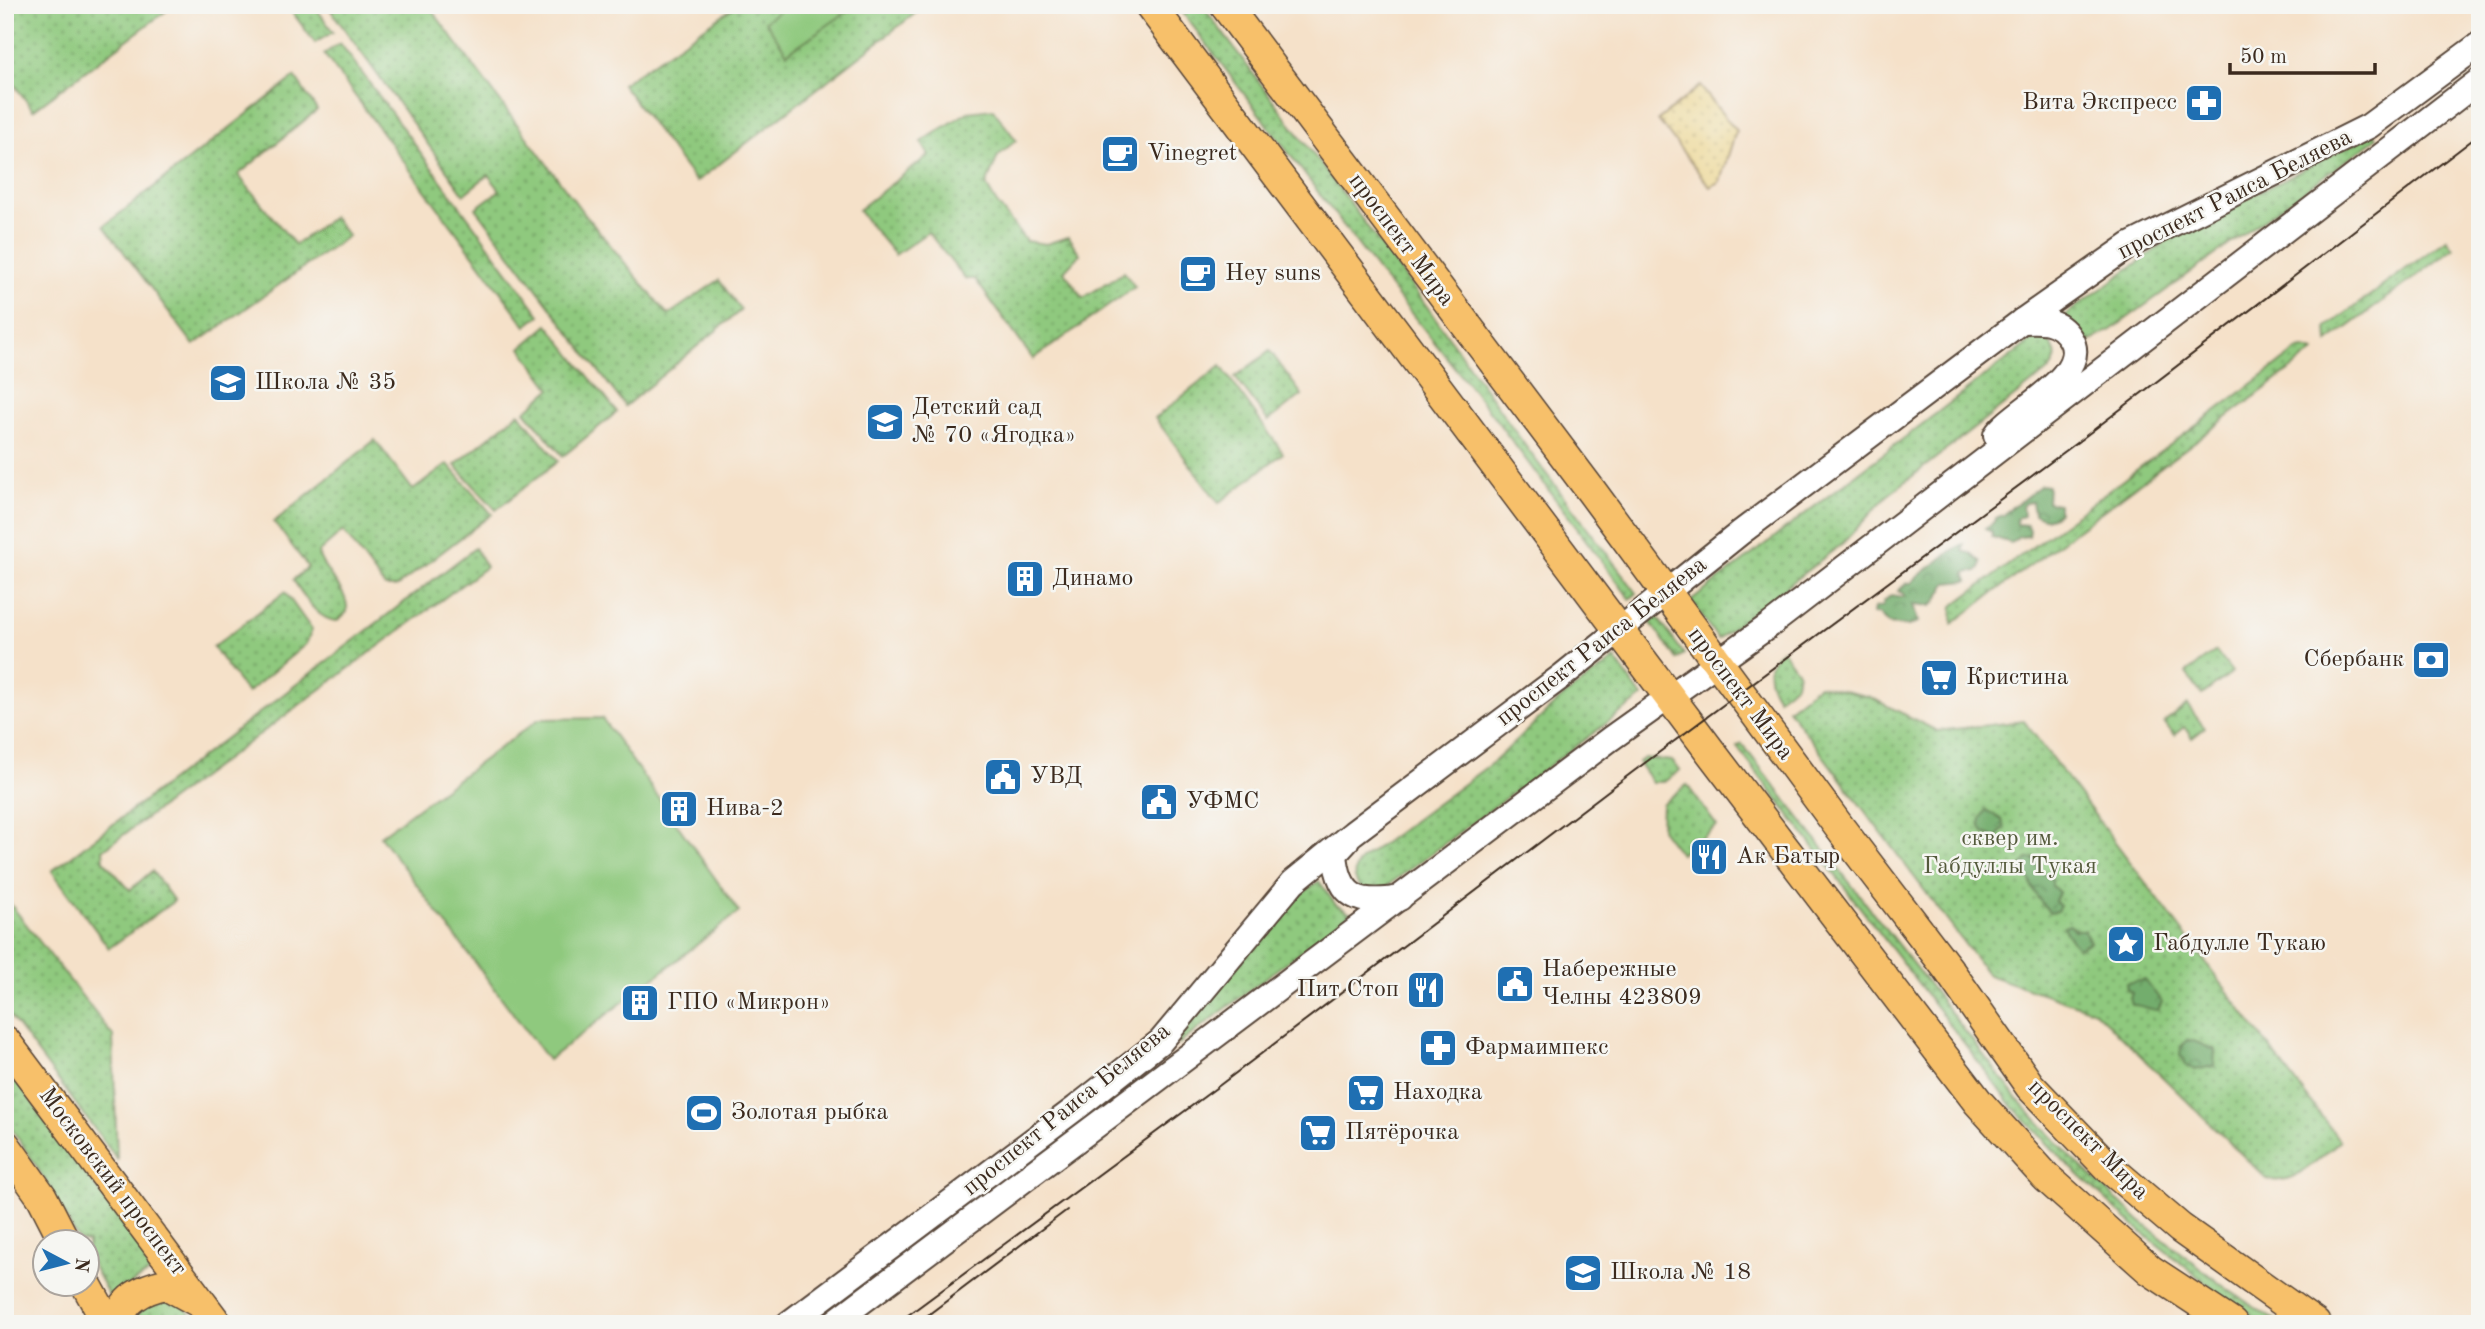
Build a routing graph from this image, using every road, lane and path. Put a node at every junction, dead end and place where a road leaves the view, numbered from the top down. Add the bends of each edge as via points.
1 (1150, 5) edge
2 (1225, 5) edge
3 (2480, 44) edge
4 (2480, 80) edge
5 (2022, 321) junction
6 (1975, 469) junction
7 (1665, 593) junction
8 (1620, 629) junction
9 (1717, 663) junction
10 (1670, 696) junction
11 (1353, 833) junction
12 (1399, 898) junction
13 (5, 1041) edge
14 (5, 1145) edge
15 (58, 1228) edge
16 (94, 1298) edge
17 (209, 1313) edge
18 (108, 1324) edge
19 (120, 1324) edge
20 (788, 1324) edge
21 (832, 1324) edge
22 (2232, 1324) edge
23 (2315, 1324) edge

1 - 8 main road
2 - 7 main road, проспект Мира
3 - 5 street, проспект Раиса Беляева via 2369,126 2130,245
4 - 6 street, проспект Раиса Беляева
5 - 6 street via 2047,320 2064,330 2072,342 2073,356 2066,374 1998,431
5 - 7 street, проспект Раиса Беляева
6 - 9 street, проспект Раиса Беляева
7 - 8 street, проспект Раиса Беляева
7 - 9 main road, проспект Мира
8 - 10 main road
8 - 11 street, проспект Раиса Беляева
9 - 10 street, проспект Раиса Беляева
9 - 23 main road, проспект Мира via 1948,969 2030,1086 2107,1166 2179,1228
10 - 12 street, проспект Раиса Беляева
10 - 22 main road via 1995,1121 2046,1177 2150,1270
11 - 12 street via 1335,854 1345,889 1357,899
11 - 20 street, проспект Раиса Беляева via 1293,882 1161,1041
12 - 21 street, проспект Раиса Беляева
13 - 17 main road, Московский проспект
14 - 15 main road
16 - 18 main road
17 - 19 main road via 166,1283 145,1288 129,1301

